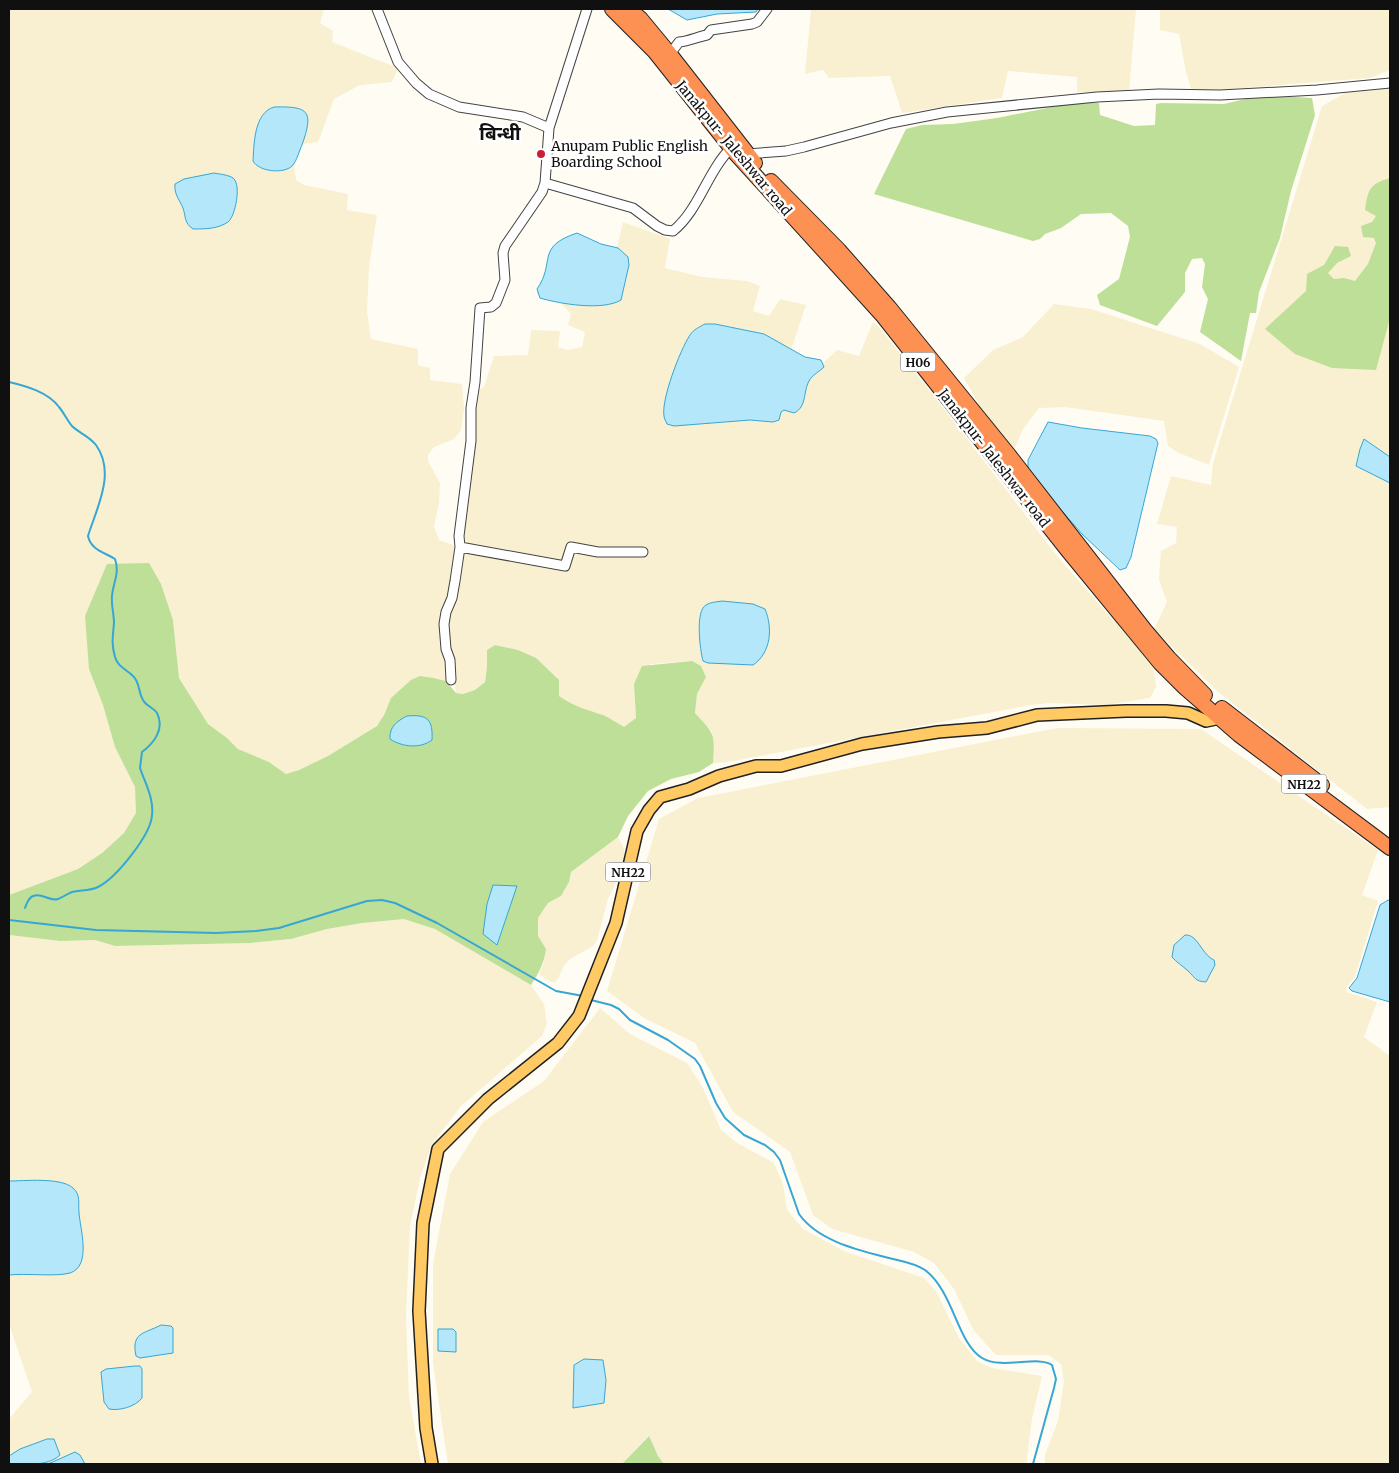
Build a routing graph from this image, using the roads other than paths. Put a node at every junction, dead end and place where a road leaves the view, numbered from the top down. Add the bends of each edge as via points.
1 (377, 9) edge
2 (587, 9) edge
3 (612, 9) edge
4 (629, 9) edge
5 (767, 9) edge
6 (670, 54) junction
7 (1390, 83) edge
8 (549, 128) junction
9 (731, 148) junction
10 (747, 154) junction
11 (545, 183) junction
12 (460, 547) junction
13 (643, 552) dead end
14 (451, 680) dead end
15 (1223, 715) junction
16 (1390, 837) edge
17 (1390, 848) edge
18 (432, 1464) edge

1 - 8 street via 398,62 429,94 459,106 523,117
2 - 8 street
3 - 9 highway, Janakpur- Jaleshwar road / H06 via 654,51
4 - 6 highway, Janakpur- Jaleshwar road / H06
5 - 6 street via 757,22 711,30 707,35 679,42
6 - 10 highway, Janakpur- Jaleshwar road / H06
7 - 10 street via 1220,95 1097,96 947,112 786,151
8 - 11 street
9 - 11 street via 690,212 673,231 657,226 633,208
9 - 15 highway, Janakpur- Jaleshwar road / H06 via 882,316 1148,649 1185,688
10 - 15 highway, Janakpur- Jaleshwar road / H06 via 889,307 1151,637
11 - 12 street via 505,246 505,280 496,304 480,308
12 - 13 street via 565,566 571,547 598,552
12 - 14 street via 452,598 444,624
15 - 16 highway, Janakpur- Jaleshwar road / NH22
15 - 17 highway, Janakpur- Jaleshwar road / NH22 via 1239,735
15 - 18 main road, NH22 via 1206,720 1188,713 1166,711 1036,715 987,728 862,744 781,766 756,766 660,797 637,831 616,923 579,1016 558,1043 488,1099 438,1149 423,1223 419,1311 426,1428

